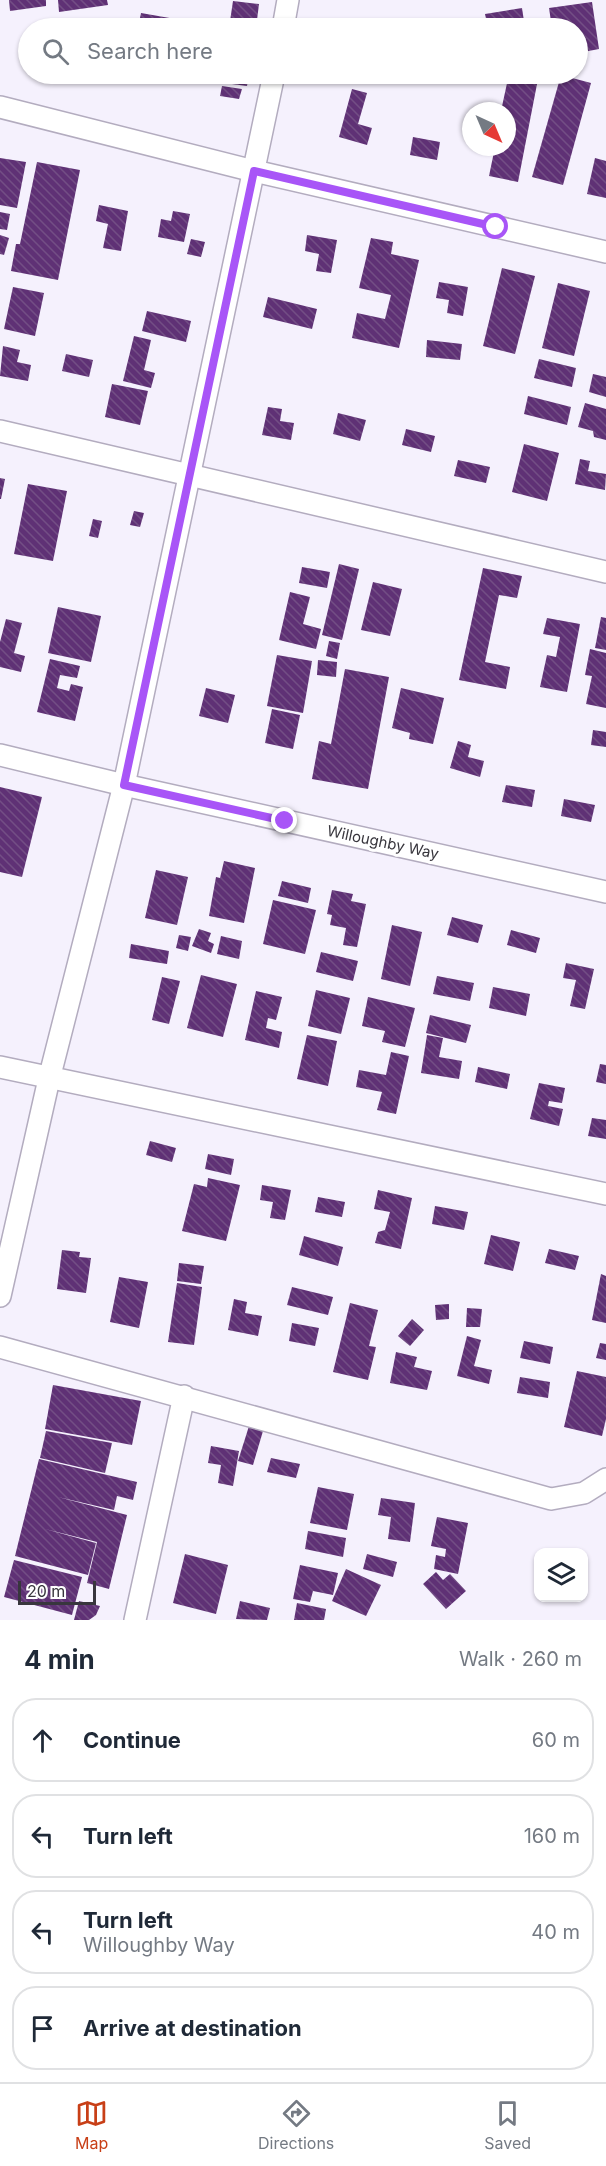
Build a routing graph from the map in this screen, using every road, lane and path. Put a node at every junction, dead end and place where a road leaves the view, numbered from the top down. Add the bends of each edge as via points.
1 (288, 0) edge
2 (285, 18) edge
3 (272, 84) edge
4 (0, 107) edge
5 (254, 171) junction
6 (606, 252) edge
7 (0, 431) edge
8 (189, 476) junction
9 (606, 572) edge
10 (0, 755) edge
11 (124, 785) junction
12 (606, 892) edge
13 (0, 1067) edge
14 (49, 1079) junction
15 (606, 1194) edge
16 (0, 1296) edge
17 (0, 1347) edge
18 (184, 1396) junction
19 (606, 1479) edge
20 (135, 1620) edge

1 - 2 street
3 - 5 street
4 - 5 street
5 - 6 street
5 - 8 street
7 - 8 street
8 - 9 street
8 - 11 street
10 - 11 street, Willoughby Way
11 - 12 street, Willoughby Way
11 - 14 street
13 - 14 street
14 - 15 street
14 - 16 street
17 - 18 street
18 - 19 street via 551,1499 584,1493
18 - 20 street

